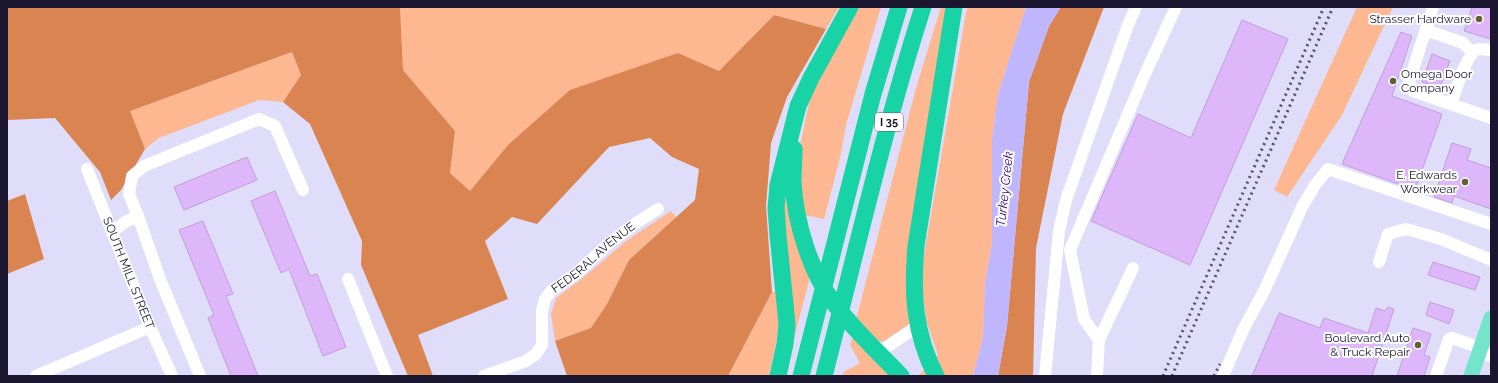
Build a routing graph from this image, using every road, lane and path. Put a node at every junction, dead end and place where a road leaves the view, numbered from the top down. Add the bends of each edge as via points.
1 (850, 7) edge
2 (899, 7) edge
3 (923, 7) edge
4 (954, 7) edge
5 (1136, 7) edge
6 (1176, 7) edge
7 (1433, 7) edge
8 (1426, 30) junction
9 (1491, 50) edge
10 (1472, 53) junction
11 (1451, 104) junction
12 (1491, 118) edge
13 (794, 119) junction
14 (87, 169) dead end
15 (303, 190) dead end
16 (658, 209) dead end
17 (138, 216) junction
18 (1491, 224) edge
19 (112, 232) junction
20 (1491, 260) edge
21 (1379, 262) dead end
22 (1133, 268) dead end
23 (348, 279) dead end
24 (1491, 318) edge
25 (918, 326) junction
26 (150, 327) junction
27 (1099, 340) junction
28 (1484, 352) edge
29 (878, 353) junction
30 (932, 369) edge
31 (36, 376) edge
32 (172, 376) edge
33 (200, 376) edge
34 (387, 376) edge
35 (484, 376) edge
36 (778, 376) edge
37 (801, 376) edge
38 (824, 376) edge
39 (901, 376) edge
40 (1045, 376) edge
41 (1097, 376) edge
42 (1223, 376) edge
43 (1436, 376) edge
44 (1471, 376) edge

1 - 13 highway via 810,78
2 - 37 highway, I 35 via 873,94
3 - 38 highway, I 35 via 907,57
4 - 25 highway via 916,246 913,275
5 - 40 street via 1066,200 1059,231
6 - 27 street via 1070,250 1084,319
7 - 8 street
8 - 10 street via 1463,43
8 - 11 street via 1409,82 1413,91
9 - 10 street via 1478,49
10 - 11 street
11 - 12 street
13 - 29 highway via 793,183 811,260 832,301
13 - 36 highway via 778,185 777,200 787,324
14 - 19 street, SOUTH MILL STREET
15 - 17 street via 275,126 259,119 144,166 132,176 129,194
16 - 35 street, FEDERAL AVENUE via 608,244 577,273 551,291 545,299 542,311 542,345 536,354 526,361
17 - 19 street
17 - 33 street via 160,279
18 - 42 street via 1328,169 1302,207
19 - 26 street, SOUTH MILL STREET
20 - 21 street via 1441,239 1406,229 1388,234
22 - 27 street
23 - 34 street
24 - 28 main road
25 - 29 street
25 - 30 highway
26 - 31 street
26 - 32 street, SOUTH MILL STREET
27 - 41 street
28 - 43 street via 1449,338
28 - 44 main road
29 - 39 highway

